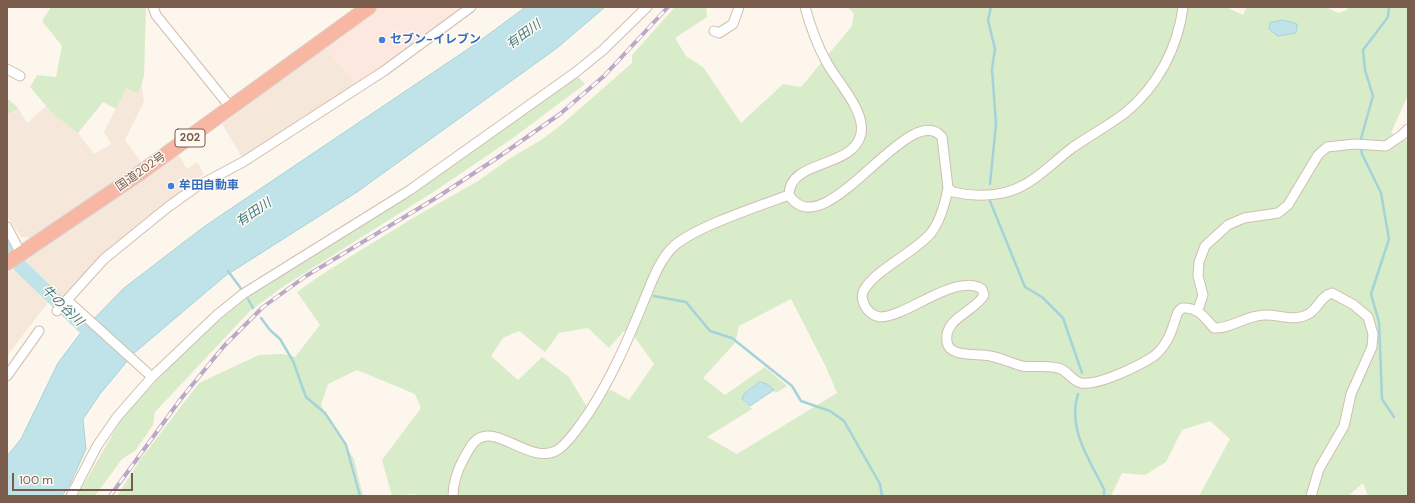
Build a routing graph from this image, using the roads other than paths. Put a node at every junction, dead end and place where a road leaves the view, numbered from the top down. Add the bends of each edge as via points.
1 (154, 7) edge
2 (369, 7) edge
3 (471, 7) edge
4 (647, 7) edge
5 (740, 7) edge
6 (805, 7) edge
7 (1183, 7) edge
8 (354, 12) edge
9 (714, 31) dead end
10 (7, 69) edge
11 (20, 76) dead end
12 (232, 108) junction
13 (1408, 129) edge
14 (948, 188) junction
15 (789, 195) junction
16 (7, 227) edge
17 (21, 254) junction
18 (7, 263) edge
19 (67, 300) junction
20 (1198, 310) junction
21 (57, 311) dead end
22 (39, 331) dead end
23 (7, 376) edge
24 (152, 376) junction
25 (71, 496) edge
26 (453, 496) edge
27 (1311, 496) edge

1 - 12 street via 156,14
2 - 8 highway, 国道202号 / 202
3 - 19 street via 384,71 243,162 196,187 168,207 104,259
4 - 24 street via 603,50 576,72 482,139 410,190 243,294 216,315
5 - 9 street via 733,24 719,33
6 - 15 street via 826,61 860,115 861,134 853,147 837,158 800,173 792,181
7 - 14 street via 1177,37 1157,80 1124,114 1071,148 1025,185 993,195 962,194
8 - 12 highway, 国道202号 / 202
10 - 11 street
12 - 17 highway, 国道202号 / 202
13 - 20 street via 1386,146 1355,144 1327,147 1318,155 1288,205 1278,213 1244,218 1228,225 1205,246 1199,262 1198,276 1204,295
14 - 15 street via 942,137 925,129 918,131 883,156 848,188 817,206 797,204
14 - 20 street via 939,222 930,234 863,290 864,306 870,313 879,317 893,314 935,294 976,285 984,294 980,301 953,321 947,334 950,349 989,356 1023,366 1048,366 1062,370 1079,382 1089,383 1104,381 1154,356 1166,342 1178,312 1182,308
15 - 26 street via 709,226 675,245 663,260 603,391 578,429 557,450 547,453 534,452 494,437 478,439 470,447 461,464
16 - 17 street
17 - 18 highway, 国道202号 / 202
19 - 21 street
19 - 24 street
20 - 27 street via 1214,328 1223,328 1246,317 1265,314 1295,318 1310,313 1326,294 1332,293 1354,305 1368,317 1373,334 1372,347 1351,394 1344,426 1319,469
22 - 23 street
24 - 25 street via 105,435

